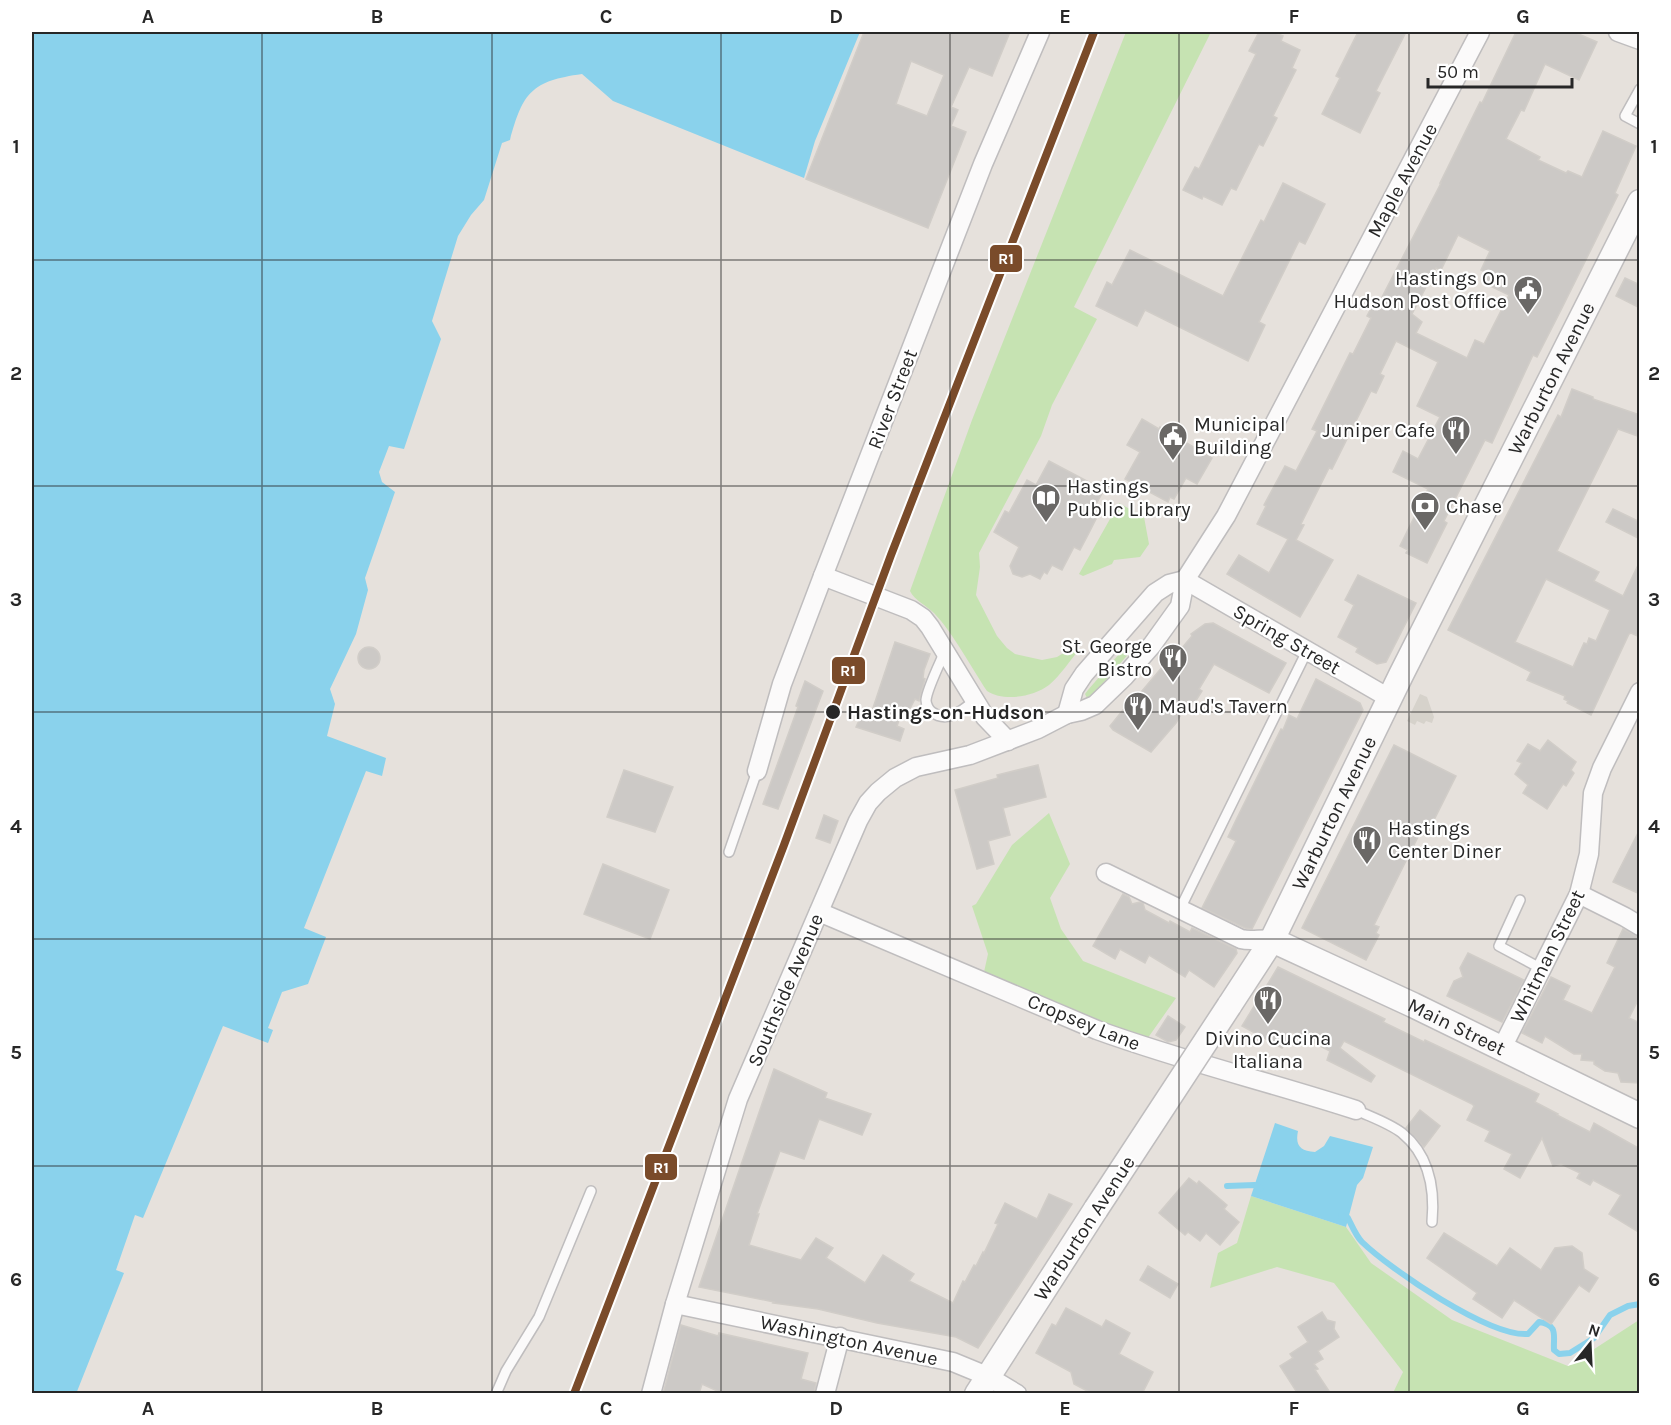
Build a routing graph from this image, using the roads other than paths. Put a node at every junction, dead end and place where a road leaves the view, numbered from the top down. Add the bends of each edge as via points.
1 (1040, 32) edge
2 (1480, 32) edge
3 (1618, 32) edge
4 (1640, 40) edge
5 (1640, 89) edge
6 (1640, 124) edge
7 (1637, 212) edge
8 (830, 578) junction
9 (1185, 580) junction
10 (945, 651) junction
11 (1307, 651) junction
12 (1640, 692) edge
13 (1389, 698) junction
14 (974, 701) junction
15 (1067, 714) junction
16 (1008, 741) junction
17 (757, 771) joint
18 (729, 852) dead end
19 (1106, 873) dead end
20 (1579, 894) junction
21 (1520, 900) dead end
22 (1180, 909) junction
23 (819, 912) junction
24 (1640, 926) edge
25 (1272, 940) junction
26 (1542, 969) junction
27 (1502, 1048) junction
28 (1356, 1110) joint
29 (1640, 1116) edge
30 (591, 1191) dead end
31 (1432, 1222) dead end
32 (675, 1304) junction
33 (840, 1337) junction
34 (982, 1385) edge
35 (496, 1394) edge
36 (651, 1394) edge
37 (825, 1394) edge
38 (1017, 1394) edge

1 - 8 street, River Street via 983,164
2 - 9 street, Maple Avenue via 1226,516
3 - 4 street
5 - 6 lane via 1625,116
7 - 13 street, Warburton Avenue
8 - 10 street via 911,610 923,618
8 - 17 street, River Street via 782,684
9 - 11 street, Spring Street
9 - 15 street via 1168,584 1148,601 1084,674
9 - 15 street, Southside Avenue via 1180,606 1124,677 1095,705
10 - 14 street
10 - 14 lane via 926,700 930,710 948,717
11 - 13 street, Spring Street
11 - 22 lane
12 - 20 street, Whitman Street via 1593,793 1589,854
13 - 25 street, Warburton Avenue
14 - 16 street
15 - 16 street, Southside Avenue
16 - 23 street, Southside Avenue via 970,755 916,767 878,792 858,821
17 - 18 lane
19 - 22 street
20 - 24 street
20 - 26 street, Whitman Street
21 - 26 lane via 1499,946
22 - 25 street via 1241,939
23 - 28 street, Cropsey Lane via 1116,1037
23 - 32 street, Southside Avenue via 738,1099
25 - 27 street, Main Street
25 - 34 street, Warburton Avenue, bridge
26 - 27 street, Whitman Street
27 - 29 street, Main Street
28 - 31 lane via 1402,1133 1419,1152 1432,1189
30 - 35 lane via 539,1317
32 - 33 street, Washington Avenue
32 - 36 street, Southside Avenue
33 - 34 street, Washington Avenue via 953,1362
33 - 37 street
34 - 38 street, Washington Avenue

